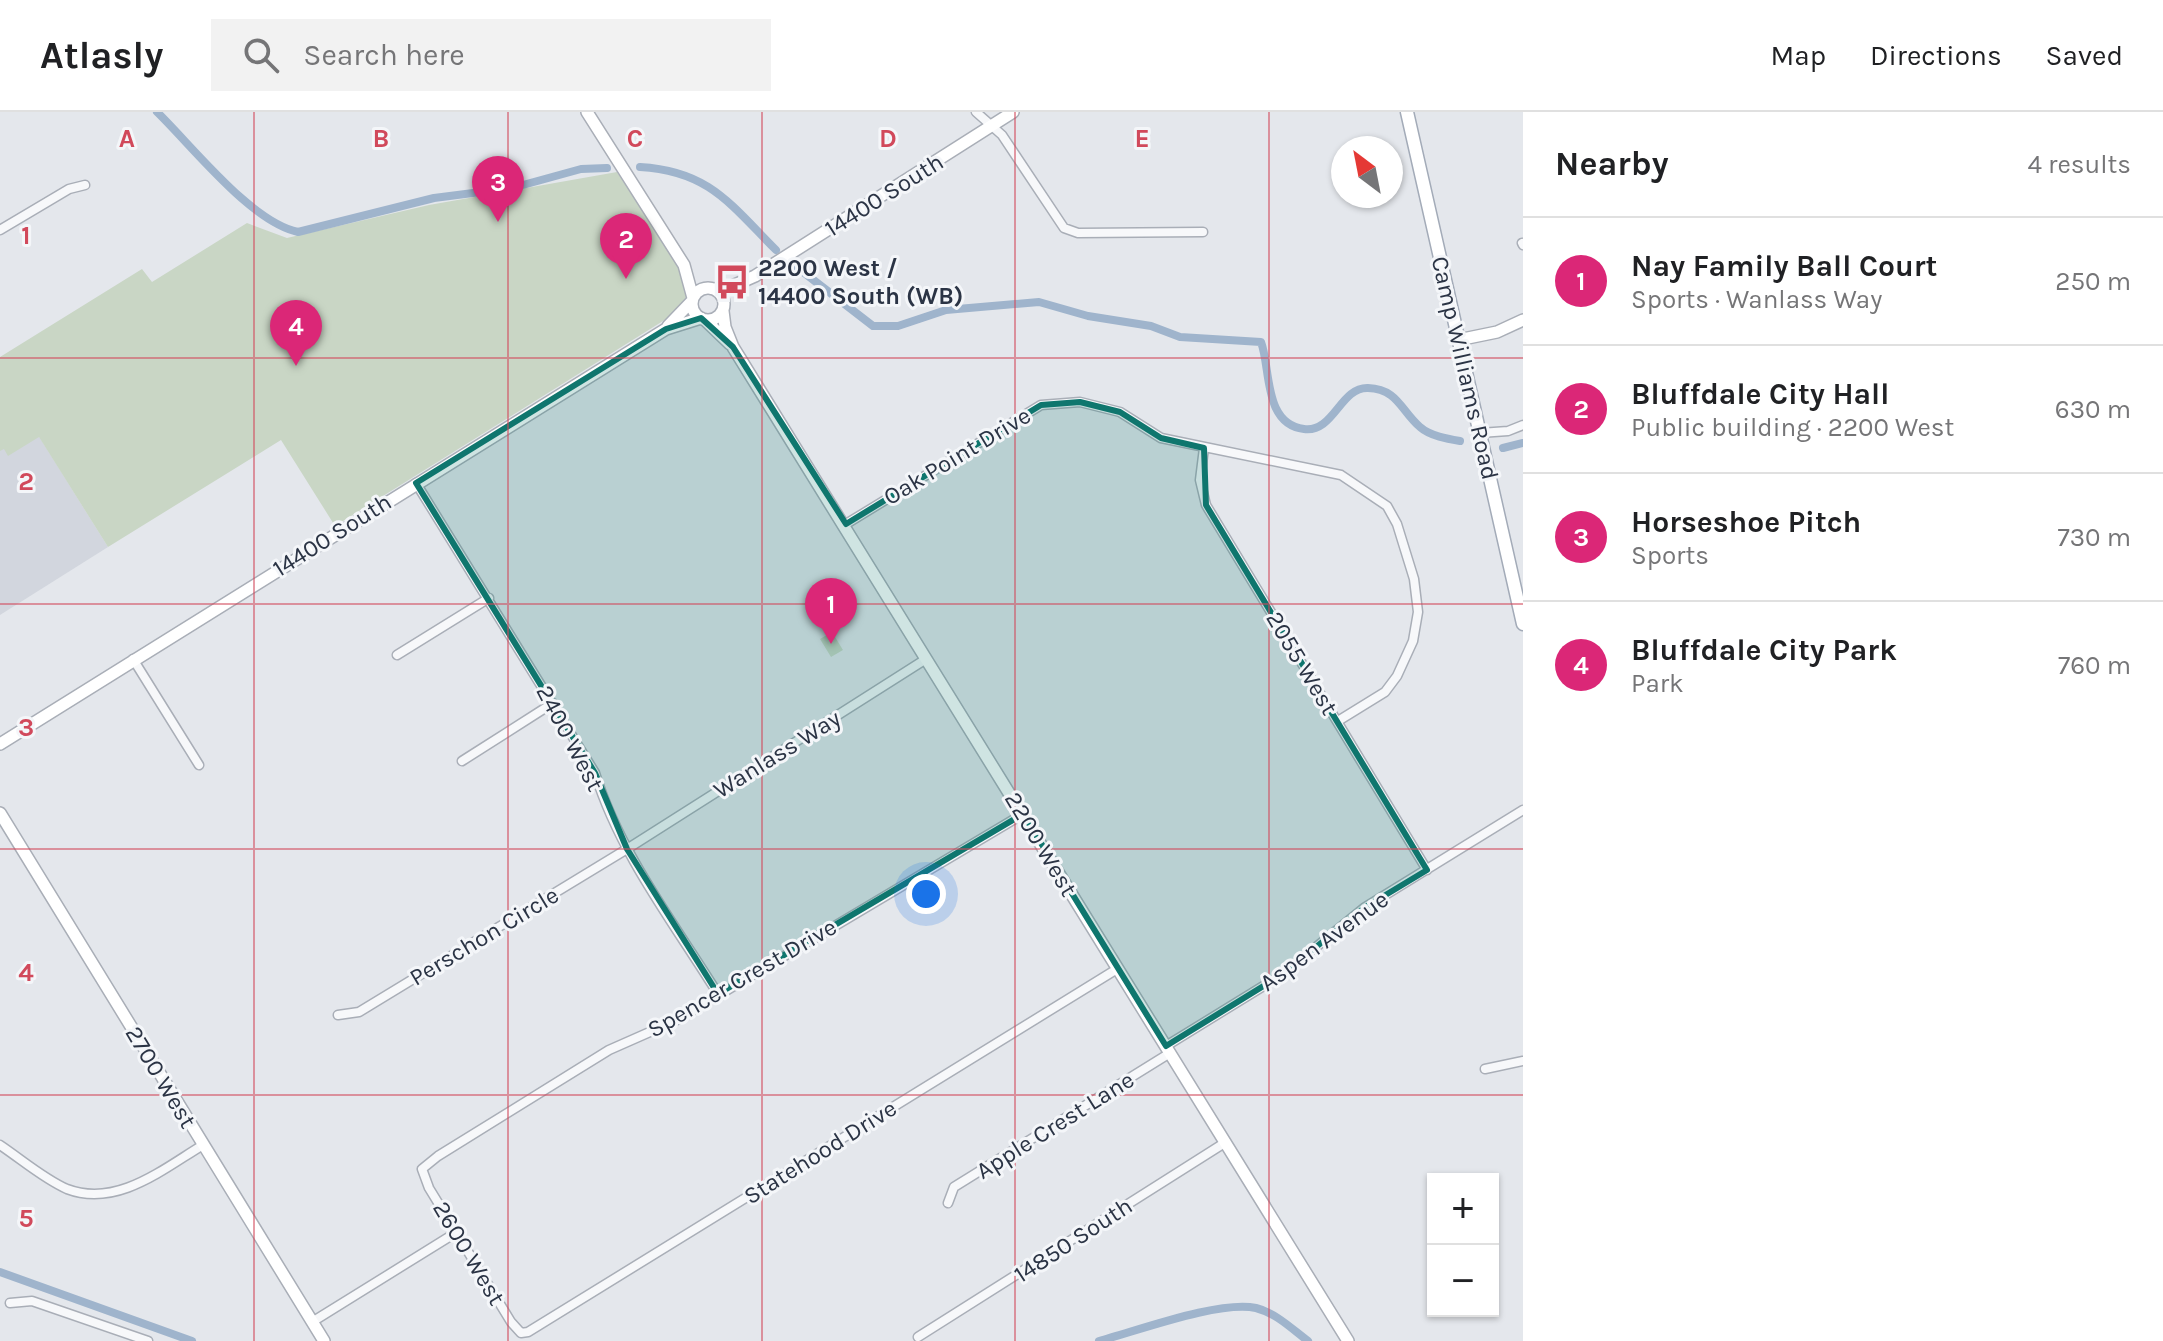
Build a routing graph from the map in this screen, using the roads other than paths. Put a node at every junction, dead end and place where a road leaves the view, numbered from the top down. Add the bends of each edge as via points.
1 (587, 112) edge
2 (976, 112) edge
3 (1013, 112) edge
4 (1407, 112) edge
5 (990, 126) junction
6 (85, 185) dead end
7 (0, 230) edge
8 (1203, 232) dead end
9 (684, 265) junction
10 (755, 276) junction
11 (712, 288) junction
12 (692, 300) junction
13 (724, 308) junction
14 (703, 319) junction
15 (1523, 320) edge
16 (666, 329) junction
17 (1458, 340) junction
18 (733, 347) junction
19 (1523, 425) edge
20 (1480, 433) junction
21 (1204, 448) junction
22 (416, 483) junction
23 (846, 524) junction
24 (489, 598) junction
25 (1523, 624) edge
26 (397, 655) dead end
27 (133, 659) junction
28 (926, 659) junction
29 (553, 703) junction
30 (1338, 721) junction
31 (0, 744) edge
32 (462, 761) dead end
33 (199, 765) dead end
34 (1523, 810) edge
35 (0, 813) edge
36 (1023, 814) junction
37 (627, 849) junction
38 (1427, 870) junction
39 (1117, 969) junction
40 (718, 994) junction
41 (338, 1015) dead end
42 (1168, 1050) junction
43 (1523, 1061) edge
44 (1485, 1069) dead end
45 (1226, 1142) junction
46 (0, 1145) edge
47 (203, 1145) junction
48 (422, 1169) joint
49 (948, 1203) dead end
50 (457, 1232) junction
51 (10, 1303) dead end
52 (312, 1322) junction
53 (521, 1333) joint
54 (918, 1337) dead end
55 (148, 1341) edge
56 (324, 1341) edge
57 (1348, 1341) edge

1 - 9 street
2 - 5 street
3 - 5 street, 14400 South
4 - 17 main road, Camp Williams Road
5 - 8 street via 1002,135 1064,228 1078,233
5 - 10 street, 14400 South
6 - 7 street
9 - 11 street
9 - 12 street
10 - 11 street, 14400 South
10 - 13 street, 14400 South
11 - 12 street via 699,290
11 - 13 street via 722,296
12 - 14 street via 694,312
12 - 16 street, 14400 South
13 - 14 street via 716,318
13 - 18 street, 2200 West
14 - 16 street, 14400 South
14 - 18 street, 2200 West
15 - 17 street
16 - 22 street, 14400 South
17 - 20 main road, Camp Williams Road
18 - 23 street, 2200 West
19 - 20 street
20 - 25 main road, Camp Williams Road
21 - 23 street, Oak Point Drive via 1161,438 1120,412 1080,402 1041,405
21 - 30 street, 2055 West via 1200,480 1206,505
21 - 30 street, Oak Point Drive via 1341,475 1387,506 1405,540 1418,597 1413,641 1385,692
22 - 24 street, 2400 West
22 - 27 street, 14400 South
23 - 28 street, 2200 West
24 - 26 street
24 - 29 street, 2400 West
27 - 31 street, 14400 South
27 - 33 street
28 - 36 street, 2200 West
28 - 37 street, Wanlass Way
29 - 32 street
29 - 37 street, 2400 West via 595,773 607,812
30 - 38 street, 2055 West
34 - 38 street, Aspen Avenue
35 - 47 street, 2700 West
36 - 39 street, 2200 West
36 - 40 street, Spencer Crest Drive
37 - 40 street, 2400 West
37 - 41 street, Perschon Circle via 359,1012
38 - 42 street, Aspen Avenue via 1364,908 1283,974
39 - 42 street, 2200 West
39 - 53 street, Statehood Drive
40 - 48 street, Spencer Crest Drive via 677,1020 609,1050
42 - 45 street, 2200 West
42 - 49 street, Apple Crest Lane via 954,1187
43 - 44 street
45 - 54 street, 14850 South
45 - 57 street, 2200 West
46 - 47 street via 65,1188 94,1194 135,1185
47 - 52 street, 2700 West
48 - 50 street, 2600 West
50 - 52 street
50 - 53 street, 2600 West
51 - 55 street via 32,1301
52 - 56 street, 2700 West

